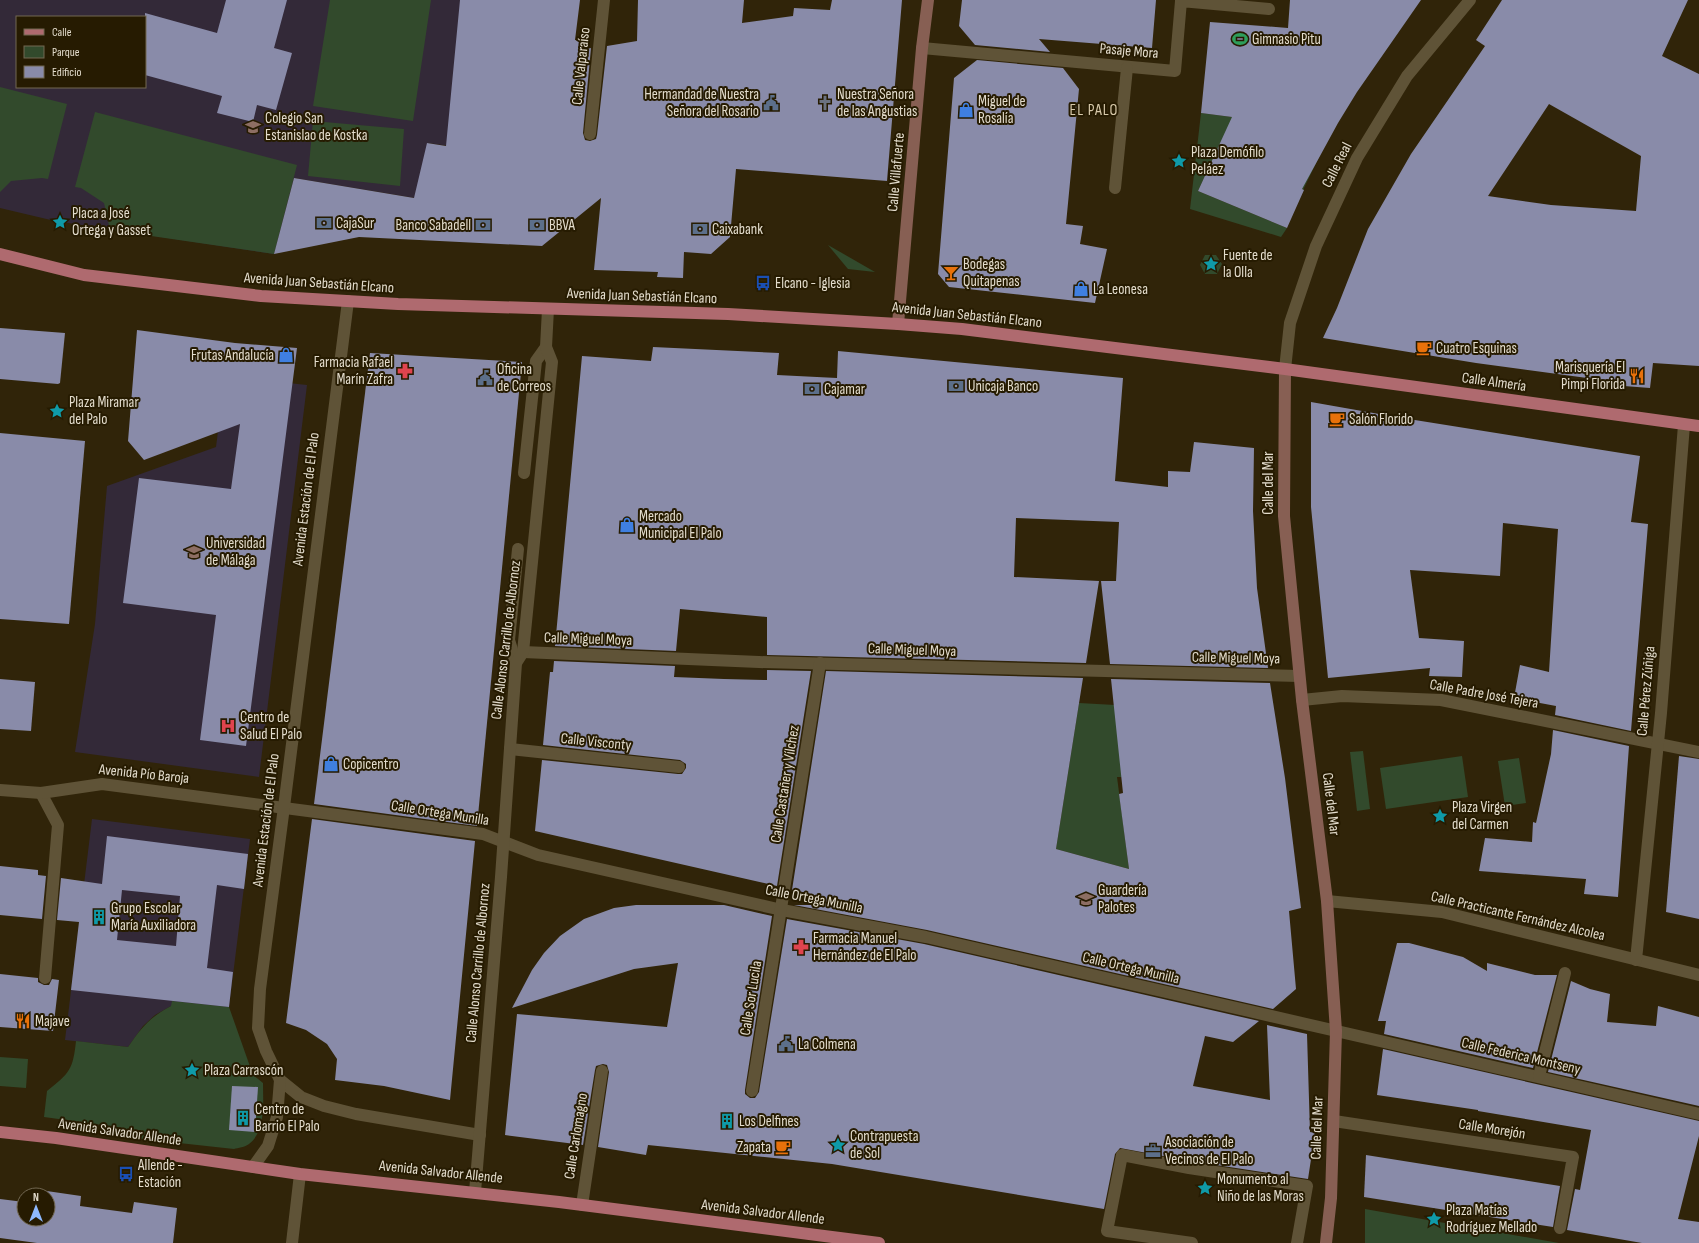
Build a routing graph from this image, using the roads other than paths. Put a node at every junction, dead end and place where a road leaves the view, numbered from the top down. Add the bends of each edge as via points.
1 (604, 0) edge
2 (928, 0) edge
3 (1470, 0) edge
4 (1269, 9) dead end
5 (922, 48) junction
6 (1127, 68) junction
7 (590, 134) dead end
8 (1115, 188) dead end
9 (0, 254) edge
10 (348, 301) junction
11 (548, 309) junction
12 (898, 324) junction
13 (546, 346) junction
14 (1285, 369) junction
15 (1684, 425) junction
16 (1699, 426) edge
17 (524, 473) dead end
18 (518, 549) dead end
19 (524, 652) junction
20 (516, 663) junction
21 (820, 663) junction
22 (1300, 676) junction
23 (1302, 700) junction
24 (1658, 744) junction
25 (510, 749) junction
26 (1699, 752) edge
27 (678, 767) dead end
28 (0, 790) edge
29 (41, 794) junction
30 (284, 807) junction
31 (504, 842) junction
32 (1327, 901) junction
33 (782, 910) junction
34 (1636, 960) junction
35 (1566, 973) dead end
36 (1699, 975) edge
37 (45, 978) dead end
38 (1336, 1032) junction
39 (602, 1071) dead end
40 (1539, 1076) junction
41 (280, 1080) junction
42 (752, 1091) dead end
43 (1699, 1114) edge
44 (1334, 1121) junction
45 (1, 1133) edge
46 (480, 1135) junction
47 (253, 1167) junction
48 (300, 1174) junction
49 (475, 1192) junction
50 (582, 1205) junction
51 (1560, 1228) dead end
52 (292, 1243) edge
53 (879, 1243) edge
54 (1192, 1243) edge
55 (1297, 1243) edge
56 (1326, 1243) edge

1 - 7 street, Calle Valparaíso
2 - 5 street, Calle Villafuerte
3 - 14 street, Calle Real via 1407,76 1357,158 1316,246 1290,323
4 - 6 street, Pasaje Mora via 1181,1 1175,71
5 - 6 street, Pasaje Mora
5 - 12 street, Calle Villafuerte
6 - 8 street
9 - 10 main road, Avenida Juan Sebastián Elcano via 84,275 261,296
10 - 11 main road, Avenida Juan Sebastián Elcano
10 - 30 street, Avenida Estación de El Palo
11 - 12 main road, Avenida Juan Sebastián Elcano via 728,314
11 - 13 street, Calle Alonso Carrillo de Albornoz
12 - 14 main road, Avenida Juan Sebastián Elcano via 962,329
13 - 17 street via 536,361
13 - 19 street, Calle Alonso Carrillo de Albornoz via 552,362
14 - 15 main road, Calle Almería
14 - 22 street, Calle del Mar via 1284,516
15 - 16 main road, Calle Almería
15 - 24 street, Calle Pérez Zúñiga
18 - 20 street via 508,640
19 - 20 street, Calle Alonso Carrillo de Albornoz
19 - 21 street, Calle Miguel Moya
20 - 25 street, Calle Alonso Carrillo de Albornoz
21 - 22 street, Calle Miguel Moya
21 - 33 street, Calle Castañer y Vílchez
22 - 23 street, Calle del Mar
23 - 24 street, Calle Padre José Tejera via 1342,696 1441,700
23 - 32 street, Calle del Mar
24 - 26 street, Calle Padre José Tejera
24 - 34 street, Calle Pérez Zúñiga
25 - 27 street, Calle Visconty
25 - 31 street, Calle Alonso Carrillo de Albornoz
28 - 29 street, Avenida Pío Baroja
29 - 30 street, Avenida Pío Baroja via 102,784
29 - 37 street via 58,825
30 - 31 street, Calle Ortega Munilla via 483,834
30 - 41 street, Avenida Estación de El Palo via 260,989 258,1028
31 - 33 street, Calle Ortega Munilla via 538,855
31 - 46 street, Calle Alonso Carrillo de Albornoz
32 - 34 street, Calle Practicante Fernández Alcolea via 1442,912
32 - 38 street, Calle del Mar
33 - 38 street, Calle Ortega Munilla via 926,937
33 - 42 street, Calle Sor Lucila
34 - 36 street, Calle Practicante Fernández Alcolea
35 - 40 street
38 - 40 street, Calle Federica Montseny
38 - 44 street, Calle del Mar
39 - 50 street, Calle Carlomagno
40 - 43 street, Calle Federica Montseny
41 - 46 street via 301,1097 324,1106 356,1114
41 - 47 street via 277,1117 268,1146
44 - 51 street, Calle Morejón via 1573,1157
44 - 56 street, Calle del Mar via 1331,1198
45 - 47 main road, Avenida Salvador Allende via 56,1138
46 - 49 street, Calle Alonso Carrillo de Albornoz
47 - 48 main road, Avenida Salvador Allende
48 - 49 main road, Avenida Salvador Allende
48 - 52 street
49 - 50 main road, Avenida Salvador Allende
50 - 53 main road, Avenida Salvador Allende
54 - 55 street via 1107,1231 1122,1155 1307,1186

